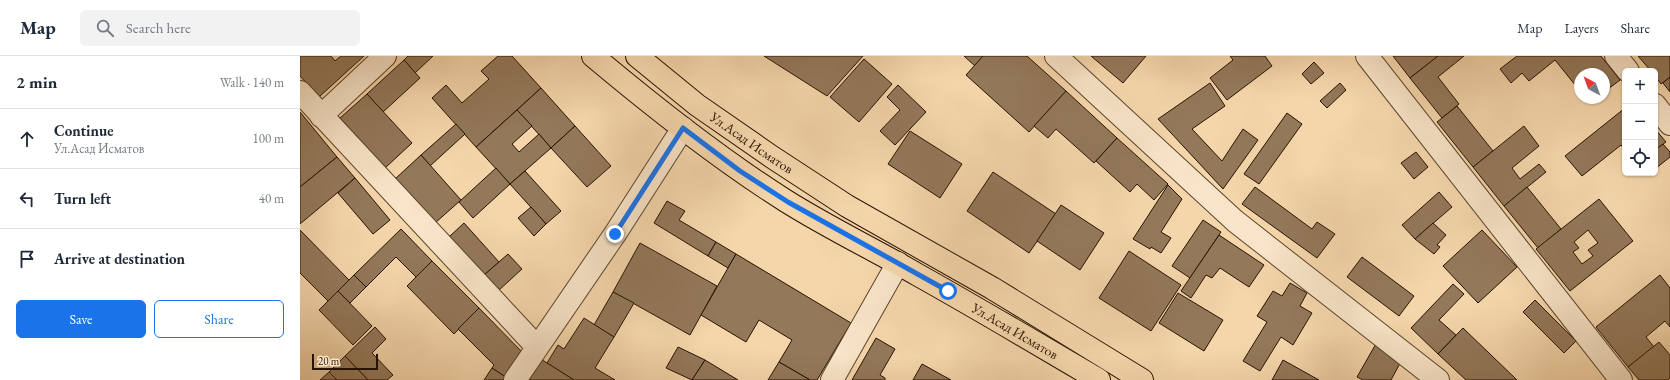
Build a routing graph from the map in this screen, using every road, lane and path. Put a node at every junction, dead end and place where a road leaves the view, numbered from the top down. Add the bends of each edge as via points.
1 (385, 56) edge
2 (593, 56) edge
3 (637, 56) edge
4 (1056, 56) edge
5 (1367, 56) edge
6 (1616, 56) edge
7 (1626, 68) edge
8 (300, 92) edge
9 (1658, 109) edge
10 (321, 116) junction
11 (1670, 124) edge
12 (683, 128) junction
13 (898, 263) junction
14 (537, 347) junction
15 (514, 380) edge
16 (832, 380) edge
17 (1099, 380) edge
18 (1142, 380) edge
19 (1438, 380) edge
20 (1621, 380) edge

1 - 10 street
2 - 12 main road, Ул.Асад Исматов
3 - 18 main road, Ул.Асад Исматов via 697,105 847,206 992,288
4 - 19 street via 1235,221
5 - 20 street
6 - 7 street
8 - 10 street
9 - 11 street
10 - 14 street
12 - 13 main road, Ул.Асад Исматов via 740,171 788,202
12 - 14 street via 615,234
13 - 16 street
13 - 17 main road, Ул.Асад Исматов
14 - 15 street

